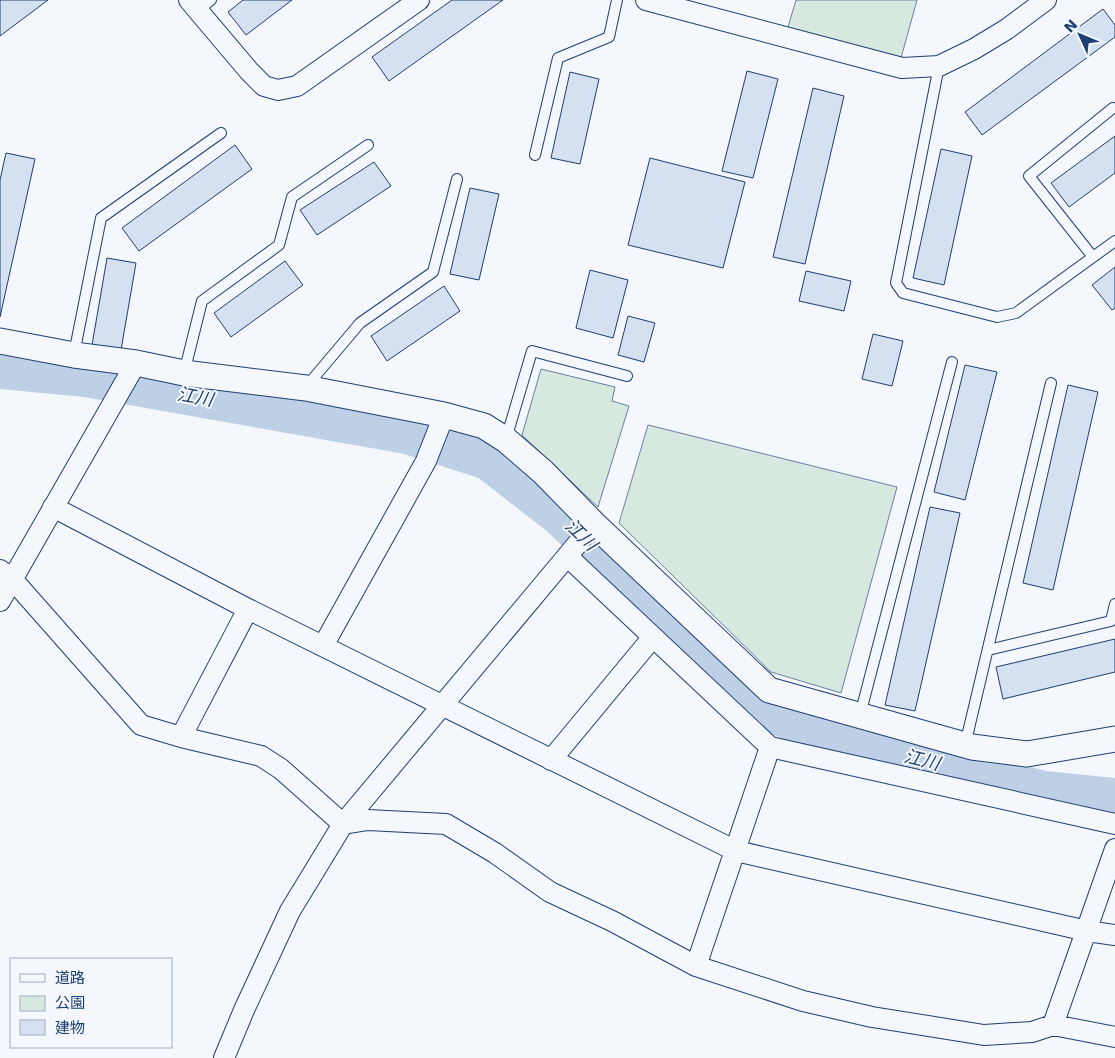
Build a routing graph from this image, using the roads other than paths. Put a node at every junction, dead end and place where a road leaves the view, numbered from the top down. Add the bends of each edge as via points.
1 (419, 0) edge
2 (617, 0) edge
3 (1046, 0) edge
4 (655, 1) edge
5 (200, 3) edge
6 (939, 66) junction
7 (1113, 108) dead end
8 (221, 133) dead end
9 (368, 145) dead end
10 (535, 155) dead end
11 (457, 179) dead end
12 (1115, 241) edge
13 (1093, 257) junction
14 (0, 341) edge
15 (74, 355) junction
16 (952, 362) dead end
17 (136, 363) junction
18 (184, 373) junction
19 (626, 376) dead end
20 (1051, 383) dead end
21 (306, 388) junction
22 (444, 416) junction
23 (506, 440) junction
24 (53, 507) junction
25 (594, 524) junction
26 (567, 556) junction
27 (7, 575) edge
28 (0, 601) edge
29 (1115, 604) edge
30 (248, 609) junction
31 (653, 637) junction
32 (323, 646) junction
33 (988, 650) junction
34 (442, 706) junction
35 (860, 715) junction
36 (181, 737) junction
37 (1115, 739) edge
38 (965, 746) junction
39 (770, 747) junction
40 (551, 760) junction
41 (343, 824) junction
42 (1115, 824) edge
43 (1115, 849) edge
44 (736, 851) junction
45 (1087, 931) junction
46 (1115, 935) edge
47 (696, 966) junction
48 (1053, 1025) junction
49 (1115, 1037) edge
50 (224, 1058) edge

1 - 5 street via 297,86 278,90 264,86 248,71
2 - 10 lane via 609,37 558,58
3 - 6 street via 1007,29
4 - 6 street via 902,68
6 - 13 lane via 896,283 903,293 998,317 1016,313
7 - 13 lane via 1029,176
8 - 15 lane via 102,218
9 - 18 lane via 292,196 279,245 202,301
11 - 21 lane via 433,272 360,323
12 - 13 lane
14 - 15 street
15 - 17 street
16 - 35 lane
17 - 18 street
17 - 24 street
18 - 21 street
19 - 23 lane via 532,351
20 - 33 lane
21 - 22 street
22 - 23 street via 484,426
22 - 32 street via 426,461
23 - 25 street
24 - 27 street
24 - 30 street
25 - 26 street
25 - 35 street via 769,690
26 - 31 street
26 - 34 street
27 - 28 street
27 - 36 street via 141,725
29 - 33 lane via 1111,621
30 - 32 street
30 - 36 street
31 - 39 street
31 - 40 street
32 - 34 street
33 - 38 lane
34 - 40 street
34 - 41 street
35 - 38 street
36 - 41 street via 261,756 281,769
37 - 38 street via 1027,754
39 - 42 street
39 - 44 street
40 - 44 street
41 - 47 street via 368,820 446,824 496,853 550,892
41 - 50 street via 290,911
43 - 45 street
44 - 45 street
44 - 47 street
45 - 46 street
45 - 48 street
47 - 48 street via 803,1001 872,1017 984,1036 1032,1032
48 - 49 street

